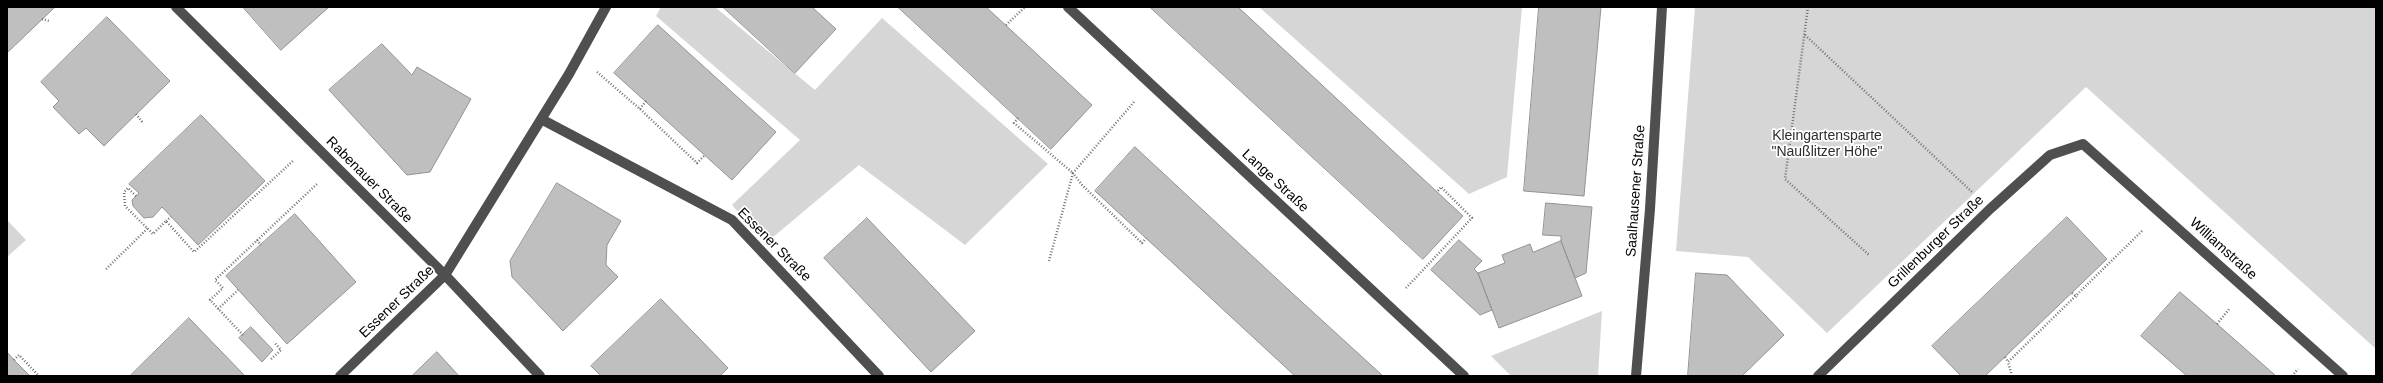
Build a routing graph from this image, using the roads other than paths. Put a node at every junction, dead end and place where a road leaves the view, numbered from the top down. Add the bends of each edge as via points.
1 (176, 7) edge
2 (606, 7) edge
3 (1068, 7) edge
4 (1662, 7) edge
5 (541, 119) junction
6 (2083, 144) joint
7 (445, 275) junction
8 (340, 376) edge
9 (540, 376) edge
10 (879, 376) edge
11 (1464, 376) edge
12 (1636, 376) edge
13 (1818, 376) edge
14 (2344, 376) edge

1 - 7 street, Rabenauer Straße
2 - 5 street, Essener Straße
3 - 11 street, Lange Straße
4 - 12 street, Saalhausener Straße via 1650,209
5 - 7 street, Essener Straße
5 - 10 street, Essener Straße via 732,220
6 - 13 street, Grillenburger Straße via 2050,155 1990,209
6 - 14 street, Williamstraße
7 - 8 street, Essener Straße
7 - 9 street, Rabenauer Straße

